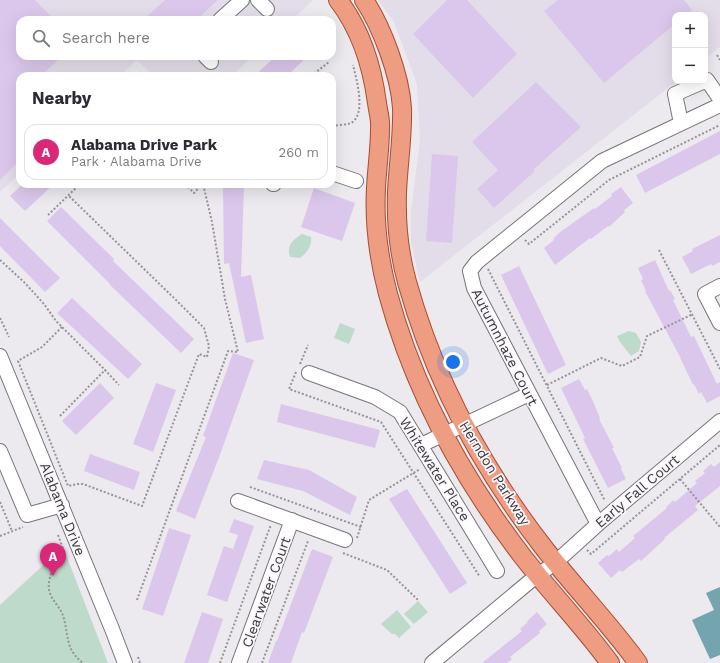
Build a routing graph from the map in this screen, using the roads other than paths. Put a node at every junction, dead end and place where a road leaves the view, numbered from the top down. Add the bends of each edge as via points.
1 (242, 0) edge
2 (338, 0) edge
3 (364, 0) edge
4 (224, 16) edge
5 (720, 99) edge
6 (720, 105) edge
7 (681, 123) junction
8 (336, 174) edge
9 (356, 182) dead end
10 (720, 286) edge
11 (720, 323) edge
12 (0, 356) edge
13 (309, 373) dead end
14 (529, 394) junction
15 (720, 421) edge
16 (463, 425) junction
17 (444, 434) junction
18 (421, 445) junction
19 (0, 451) edge
20 (238, 501) dead end
21 (62, 505) junction
22 (598, 524) junction
23 (290, 527) junction
24 (348, 546) road end
25 (556, 562) junction
26 (497, 571) dead end
27 (538, 575) junction
28 (125, 663) edge
29 (240, 663) edge
30 (432, 663) edge
31 (610, 663) edge
32 (638, 663) edge

1 - 4 street
2 - 17 main road, Herndon Parkway via 347,12 366,52 376,90 380,127 376,190 377,233 388,293 408,353
3 - 16 main road, Herndon Parkway via 385,41 394,67 402,106 397,211 400,247 407,280 443,382
5 - 7 street via 707,80 675,94
6 - 7 street, Autumnhaze Court
7 - 14 street, Autumnhaze Court via 602,160 477,262 470,272 474,288
8 - 9 street
10 - 11 street via 705,294
12 - 21 street, Alabama Drive
13 - 18 street, Whitewater Place via 376,397 400,412
14 - 16 street
14 - 22 street, Autumnhaze Court
15 - 22 street, Early Fall Court
16 - 17 street
16 - 25 main road, Herndon Parkway via 514,508
17 - 18 street
17 - 27 main road, Herndon Parkway via 475,489
18 - 26 street, Whitewater Place
19 - 21 street via 27,515
20 - 23 street
21 - 28 street, Alabama Drive
22 - 25 street, Early Fall Court
23 - 24 street
23 - 29 street, Clearwater Court
25 - 27 street, Early Fall Court
25 - 32 main road, Herndon Parkway
27 - 30 street, Early Fall Court
27 - 31 main road, Herndon Parkway

